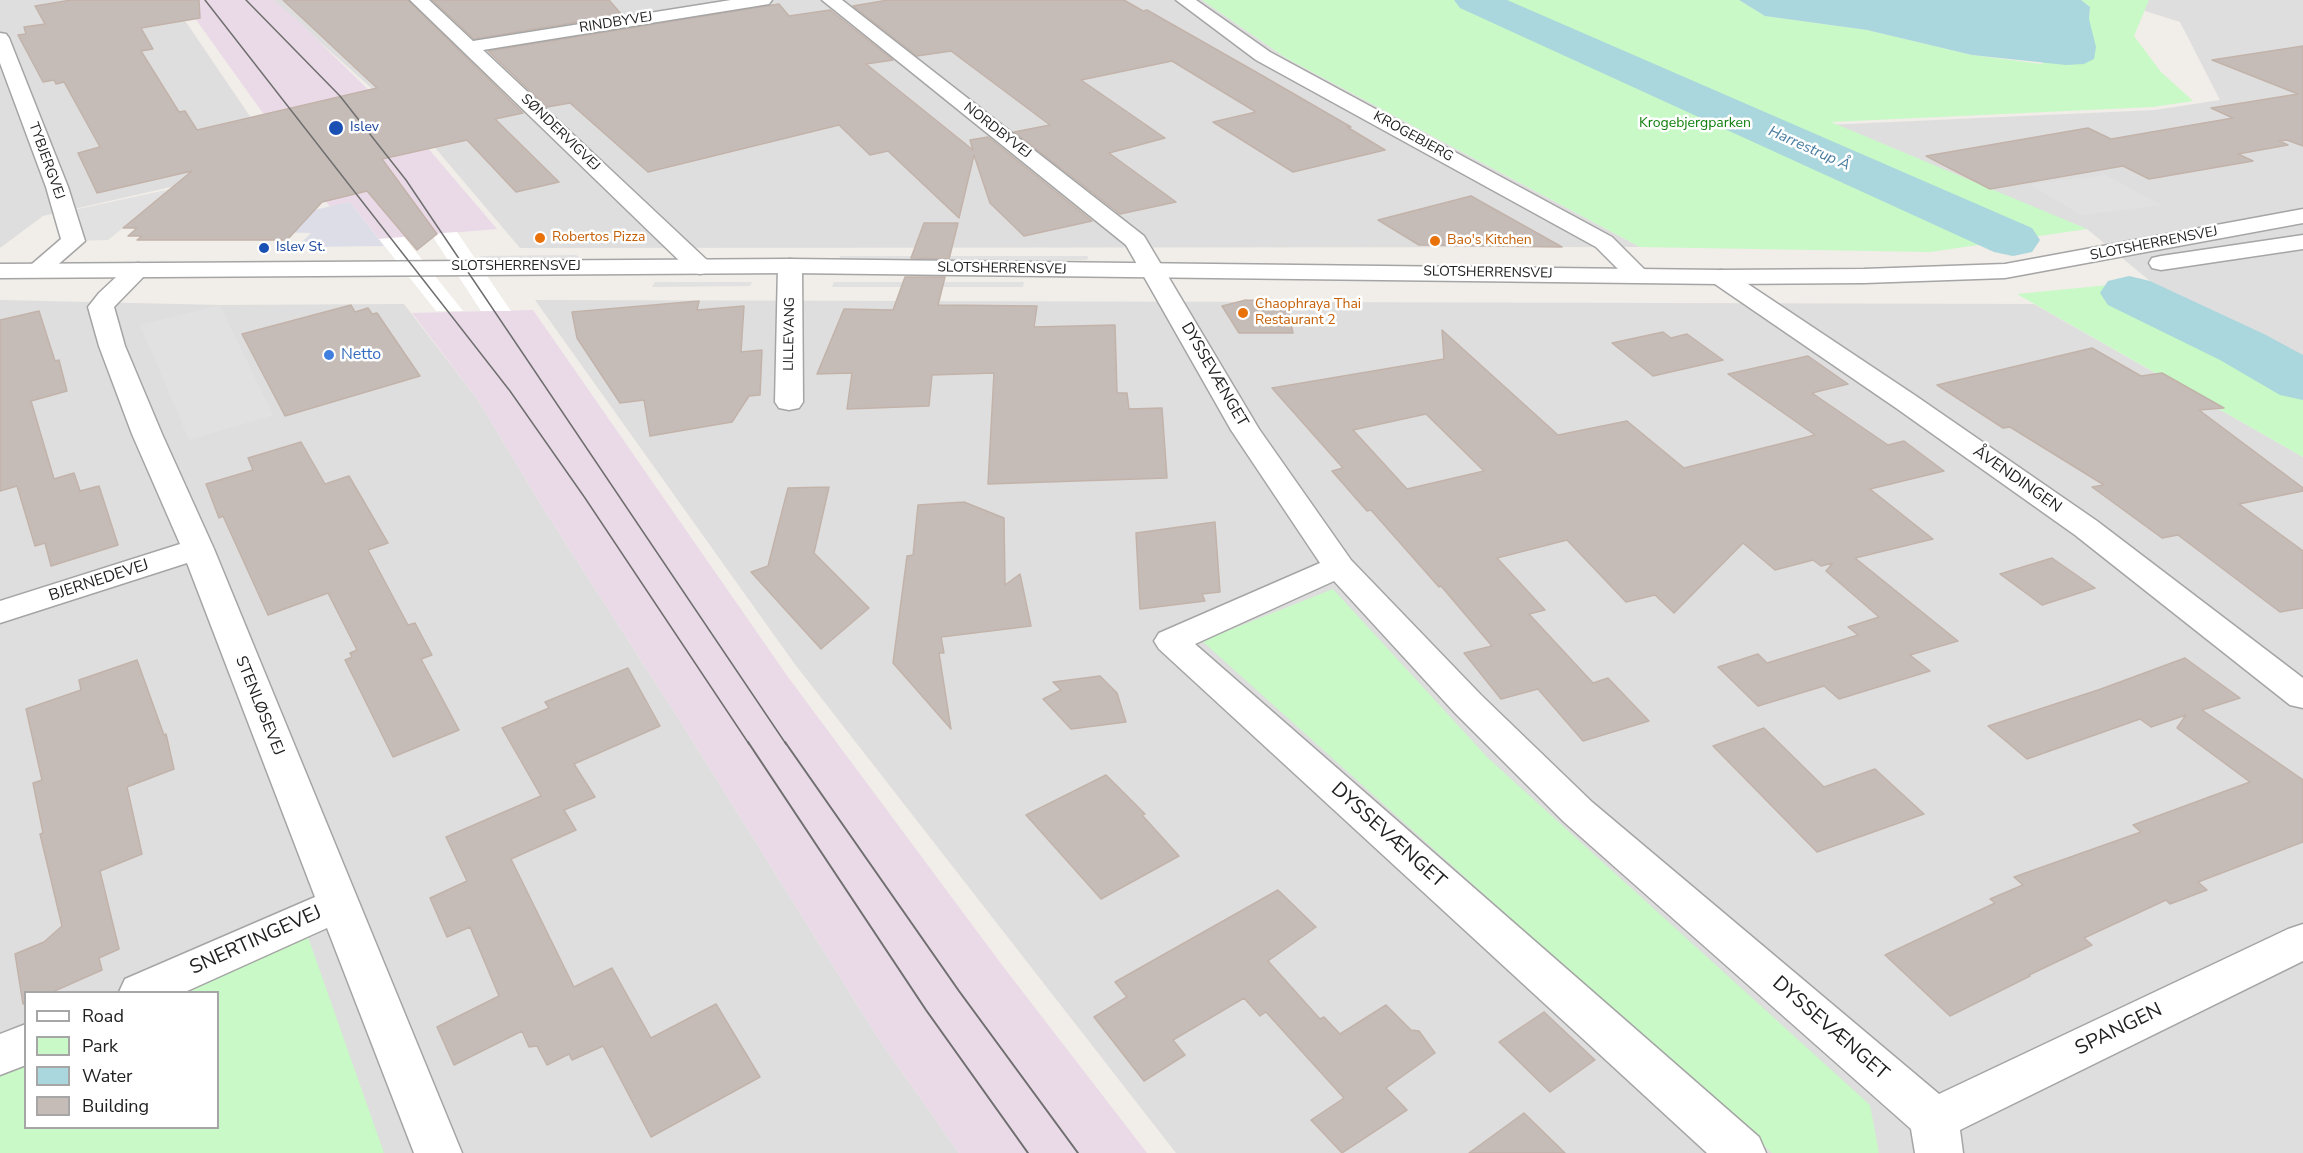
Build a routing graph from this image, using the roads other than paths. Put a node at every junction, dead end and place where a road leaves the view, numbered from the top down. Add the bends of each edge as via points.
1 (419, 0) edge
2 (763, 0) edge
3 (831, 0) edge
4 (1185, 0) edge
5 (0, 38) edge
6 (470, 46) junction
7 (2303, 216) edge
8 (2303, 242) edge
9 (790, 266) junction
10 (700, 267) junction
11 (37, 270) junction
12 (138, 270) junction
13 (1154, 270) junction
14 (0, 271) edge
15 (2004, 271) junction
16 (1638, 275) junction
17 (1721, 277) junction
18 (789, 402) dead end
19 (198, 549) junction
20 (1339, 567) junction
21 (0, 612) edge
22 (2303, 696) edge
23 (338, 905) junction
24 (2303, 941) edge
25 (145, 991) edge
26 (24, 1045) edge
27 (0, 1055) edge
28 (1937, 1136) edge
29 (438, 1153) edge
30 (1742, 1153) edge

1 - 6 street, SØNDERVIGVEJ
2 - 6 street, RINDBYVEJ
3 - 13 street, NORDBYVEJ via 1136,241
4 - 16 street, KROGEBJERG via 1263,56 1604,242
5 - 11 street, TYBJERGVEJ via 57,187 73,242
6 - 10 street, SØNDERVIGVEJ
7 - 15 street, SLOTSHERRENSVEJ
8 - 15 street, SLOTSHERRENSVEJ via 2056,276
9 - 10 street, SLOTSHERRENSVEJ
9 - 13 street, SLOTSHERRENSVEJ
9 - 18 street, LILLEVANG
10 - 12 street, SLOTSHERRENSVEJ
11 - 12 street, SLOTSHERRENSVEJ
11 - 14 street, SLOTSHERRENSVEJ
12 - 19 street, STENLØSEVEJ via 101,307 147,434
13 - 16 street, SLOTSHERRENSVEJ
13 - 20 street, DYSSEVÆNGET via 1245,429
15 - 17 street, SLOTSHERRENSVEJ
16 - 17 street, SLOTSHERRENSVEJ
17 - 22 street, ÅVENDINGEN via 2086,528
19 - 21 street, BJERNEDEVEJ
19 - 23 street, STENLØSEVEJ
20 - 28 street, DYSSEVÆNGET via 1468,704 1578,812
20 - 30 street, DYSSEVÆNGET via 1171,641
23 - 25 street, SNERTINGEVEJ
23 - 29 street, STENLØSEVEJ
24 - 28 street, SPANGEN
26 - 27 street

